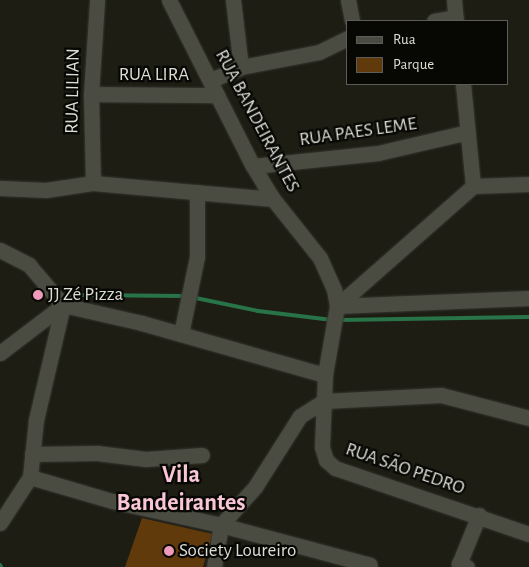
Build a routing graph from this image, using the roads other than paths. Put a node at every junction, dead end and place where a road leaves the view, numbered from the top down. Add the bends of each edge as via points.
1 (97, 0) edge
2 (169, 0) edge
3 (233, 0) edge
4 (348, 0) edge
5 (454, 0) edge
6 (456, 19) edge
7 (352, 20) edge
8 (346, 39) edge
9 (241, 67) junction
10 (211, 80) junction
11 (463, 85) edge
12 (91, 94) junction
13 (217, 95) junction
14 (468, 132) junction
15 (254, 166) junction
16 (93, 182) junction
17 (529, 184) edge
18 (473, 186) junction
19 (0, 188) edge
20 (197, 192) junction
21 (273, 200) junction
22 (0, 250) edge
23 (529, 298) edge
24 (63, 305) junction
25 (337, 306) junction
26 (181, 334) junction
27 (0, 353) edge
28 (325, 375) junction
29 (324, 400) junction
30 (529, 418) edge
31 (32, 454) junction
32 (202, 455) dead end
33 (30, 477) junction
34 (479, 515) junction
35 (0, 523) edge
36 (221, 525) junction
37 (529, 534) edge
38 (370, 565) dead end
39 (214, 567) edge
40 (467, 567) edge

1 - 12 street, RUA LILIAN
2 - 10 street, RUA BANDEIRANTES
3 - 9 street
4 - 7 street
5 - 6 street
8 - 9 street via 319,52
9 - 10 street
10 - 13 street, RUA BANDEIRANTES
11 - 14 street
12 - 13 street, RUA LIRA
12 - 16 street, RUA LILIAN
13 - 15 street, RUA BANDEIRANTES
14 - 15 street, RUA PAES LEME via 378,153
14 - 18 street
15 - 21 street, RUA BANDEIRANTES
16 - 19 street via 46,190
16 - 20 street
17 - 18 street
18 - 25 street
20 - 21 street
20 - 26 street via 197,257
21 - 25 street, RUA BANDEIRANTES via 320,258 334,289
22 - 24 street via 29,265
23 - 25 street
24 - 26 street
24 - 27 street
24 - 31 street via 41,391
25 - 28 street, RUA BANDEIRANTES
26 - 28 street
28 - 29 street, RUA BANDEIRANTES
29 - 30 street via 441,395
29 - 34 street, RUA SÃO PEDRO via 322,447 326,460 335,468
29 - 36 street via 300,416 255,487
31 - 32 street via 97,453 146,459
31 - 33 street
33 - 35 street
33 - 36 street via 112,501
34 - 37 street, RUA SÃO PEDRO
34 - 40 street via 459,564
36 - 38 street
36 - 39 street

